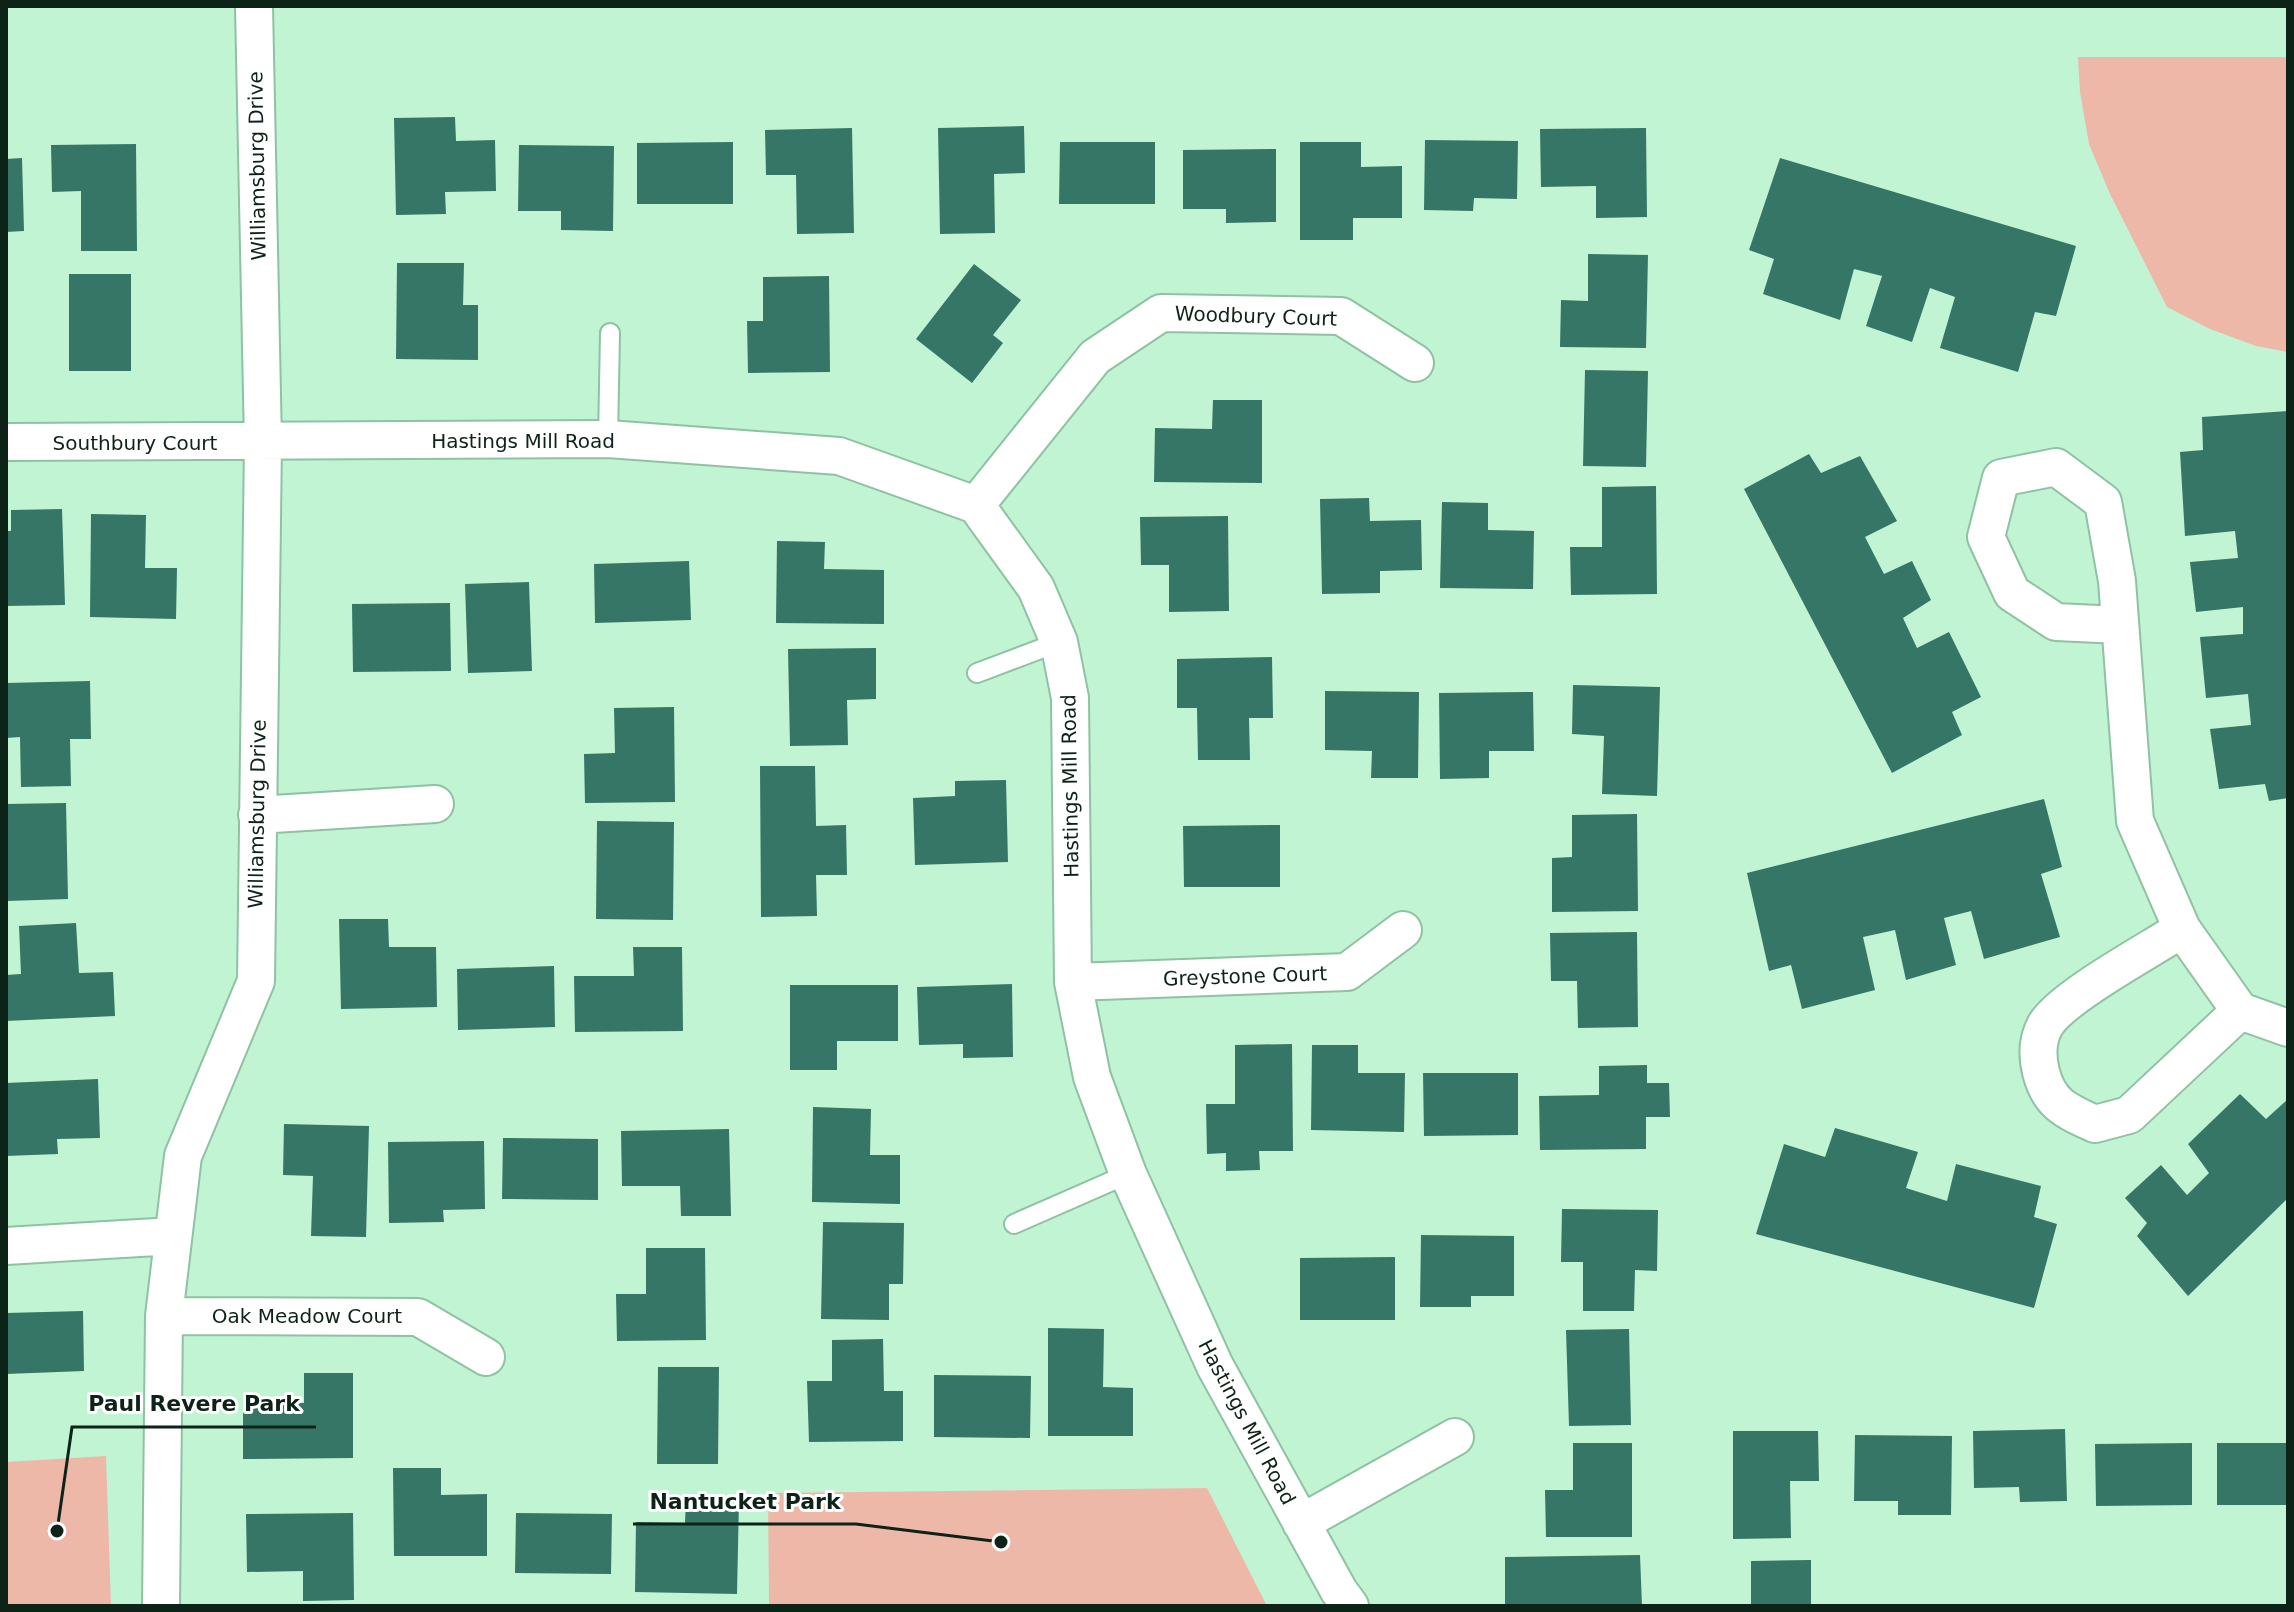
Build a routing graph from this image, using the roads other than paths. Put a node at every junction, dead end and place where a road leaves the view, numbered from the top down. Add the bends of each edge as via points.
1 (254, 6) edge
2 (610, 333) dead end
3 (1415, 363) dead end
4 (608, 439) junction
5 (6, 442) edge
6 (263, 443) junction
7 (976, 505) junction
8 (2120, 625) junction
9 (1059, 642) junction
10 (977, 673) dead end
11 (435, 804) dead end
12 (257, 815) junction
13 (2182, 929) junction
14 (1403, 930) dead end
15 (1073, 982) junction
16 (2240, 1011) junction
17 (2288, 1028) edge
18 (1128, 1174) junction
19 (1014, 1224) dead end
20 (173, 1236) junction
21 (6, 1246) edge
22 (164, 1316) junction
23 (486, 1357) dead end
24 (1455, 1437) dead end
25 (1301, 1523) junction
26 (161, 1606) edge
27 (1350, 1606) edge

1 - 6 street, Williamsburg Drive
2 - 4 lane
3 - 7 street, Woodbury Court via 1341,316 1161,313 1095,357
4 - 6 street, Hastings Mill Road
4 - 7 street, Hastings Mill Road via 839,456
5 - 6 street, Southbury Court
6 - 12 street, Williamsburg Drive
7 - 9 street, Hastings Mill Road via 1036,588
8 - 8 street via 2103,502 2056,467 2001,478 1986,537 2012,593 2056,622
8 - 13 street via 2135,821
9 - 10 lane
9 - 15 street, Hastings Mill Road via 1070,698
11 - 12 street
12 - 20 street, Williamsburg Drive via 256,981 183,1156
13 - 16 street
13 - 16 street via 2073,999 2046,1024 2037,1055 2046,1091 2068,1112 2095,1124 2129,1115
14 - 15 street, Greystone Court via 1347,972
15 - 18 street, Hastings Mill Road via 1092,1077
16 - 17 street
18 - 19 lane
18 - 25 street, Hastings Mill Road via 1215,1366
20 - 21 street
20 - 22 street, Williamsburg Drive
22 - 23 street, Oak Meadow Court via 418,1317
22 - 26 street, Williamsburg Drive
24 - 25 street
25 - 27 street, Hastings Mill Road

